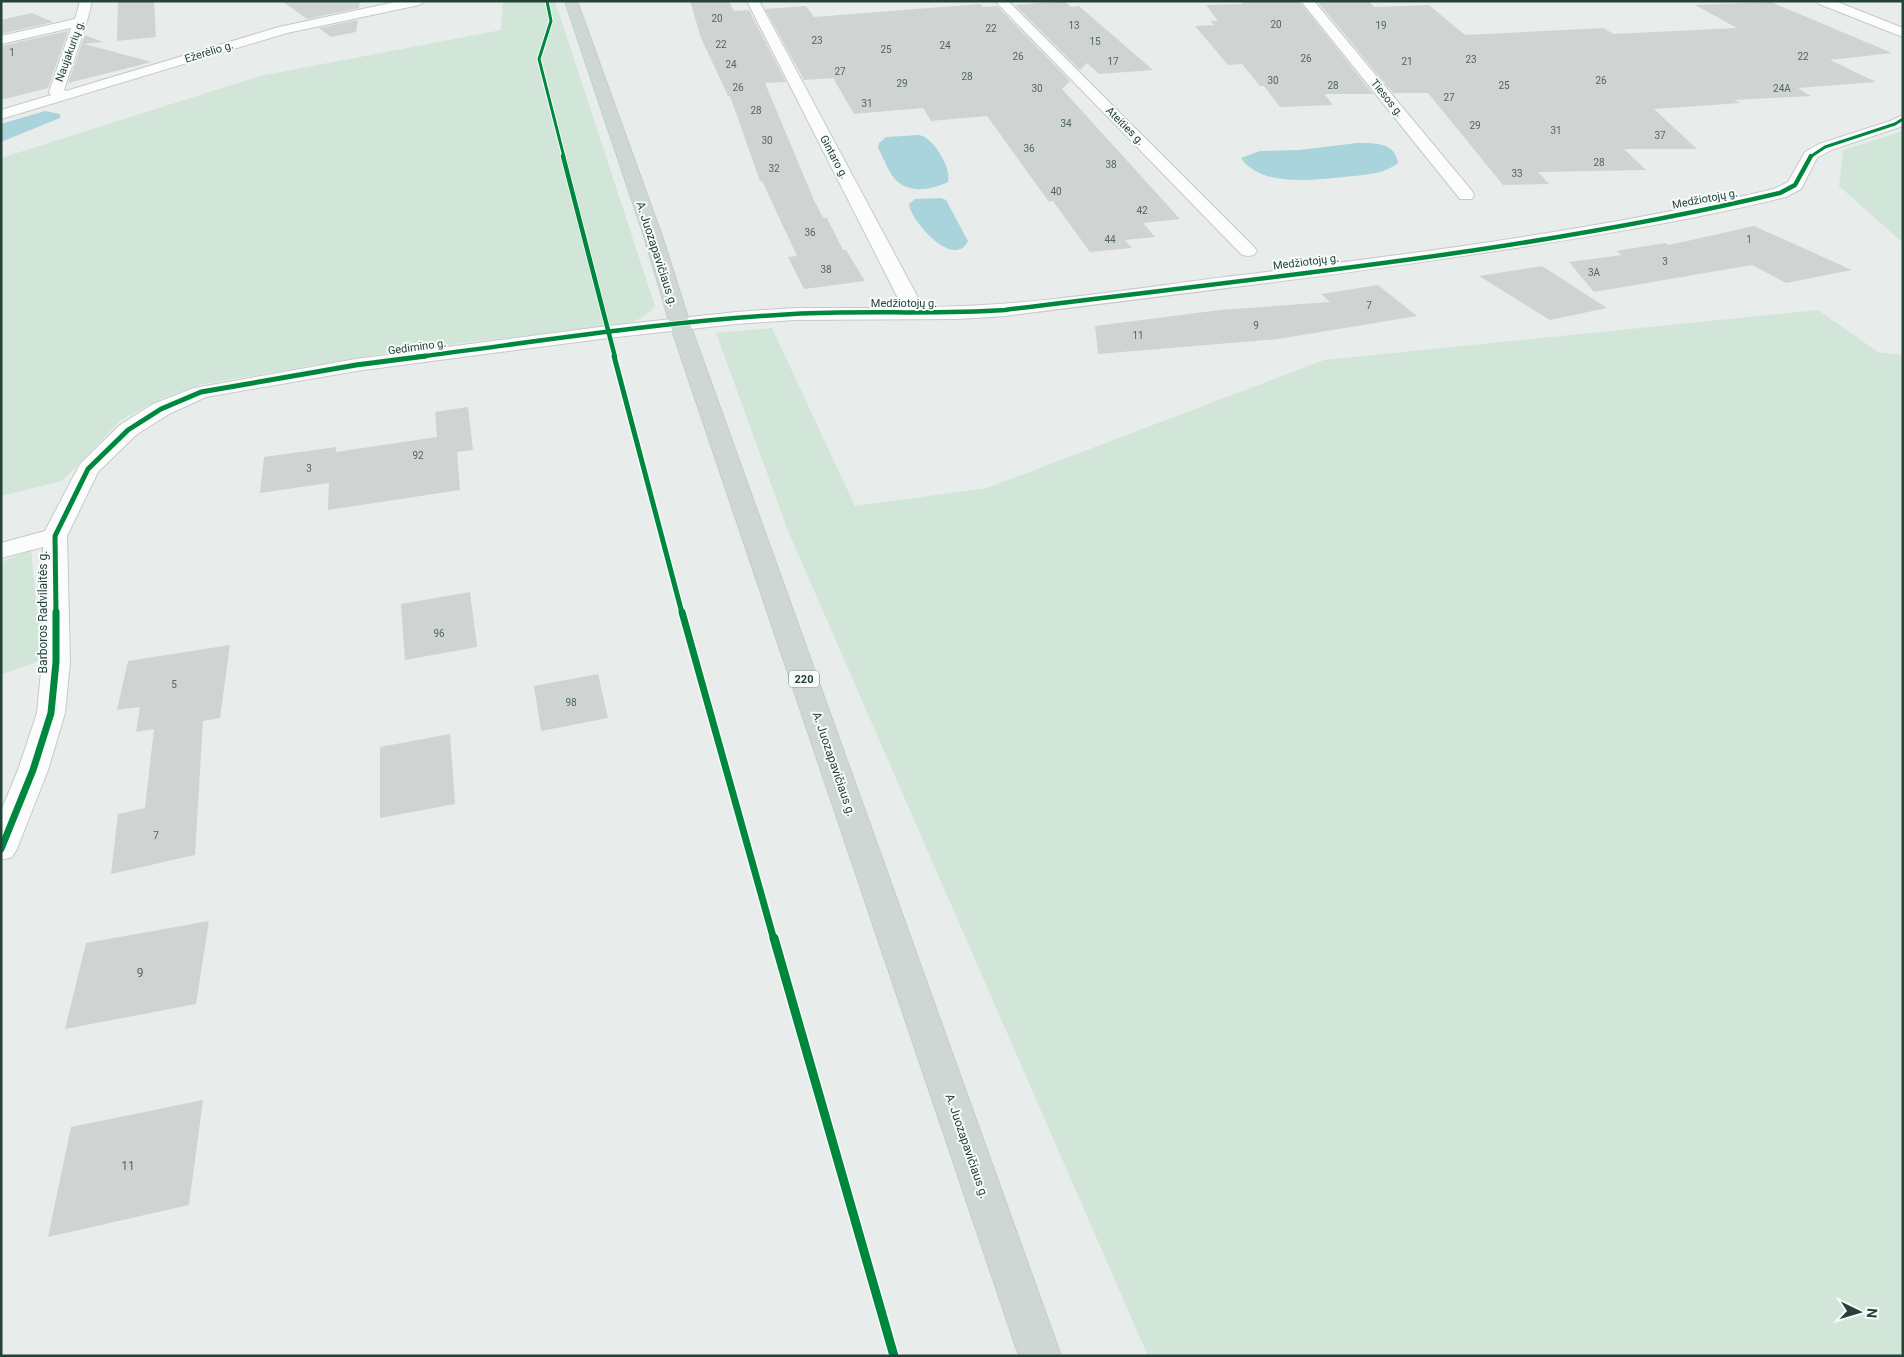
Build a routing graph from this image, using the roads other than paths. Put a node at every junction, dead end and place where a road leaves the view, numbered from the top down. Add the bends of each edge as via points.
1 (86, 1) edge
2 (420, 1) edge
3 (571, 1) edge
4 (753, 1) edge
5 (1001, 1) edge
6 (1307, 1) edge
7 (1823, 1) edge
8 (81, 22) junction
9 (1903, 33) edge
10 (1, 40) edge
11 (65, 96) junction
12 (1, 115) edge
13 (1903, 119) edge
14 (1466, 195) dead end
15 (1248, 251) dead end
16 (916, 313) junction
17 (680, 324) junction
18 (161, 409) joint
19 (55, 536) junction
20 (1, 551) edge
21 (1, 849) edge
22 (1040, 1356) edge

1 - 8 street, Naujakurių g.
2 - 11 street, Ežerėlio g. via 284,30
3 - 17 main road, A. Juozapavičiaus g. / 220 via 653,236
4 - 16 street, Gintaro g.
5 - 15 street, Ateities g.
6 - 14 street, Tiesos g.
7 - 9 street
8 - 10 street
8 - 11 street, Naujakurių g. via 56,89
11 - 12 street, Ežerėlio g.
13 - 16 street, Medžiotojų g. via 1811,155 1795,185 1780,193 1736,203 1593,231 1346,267 1005,310
16 - 17 street, Medžiotojų g. via 794,314
17 - 18 street, Gedimino g. via 356,365 201,392
17 - 22 main road, A. Juozapavičiaus g. / 220
18 - 19 street, Barboros Radvilaitės g. via 128,430 88,469
19 - 20 street
19 - 21 street, Barboros Radvilaitės g. via 56,662 51,713 33,770

